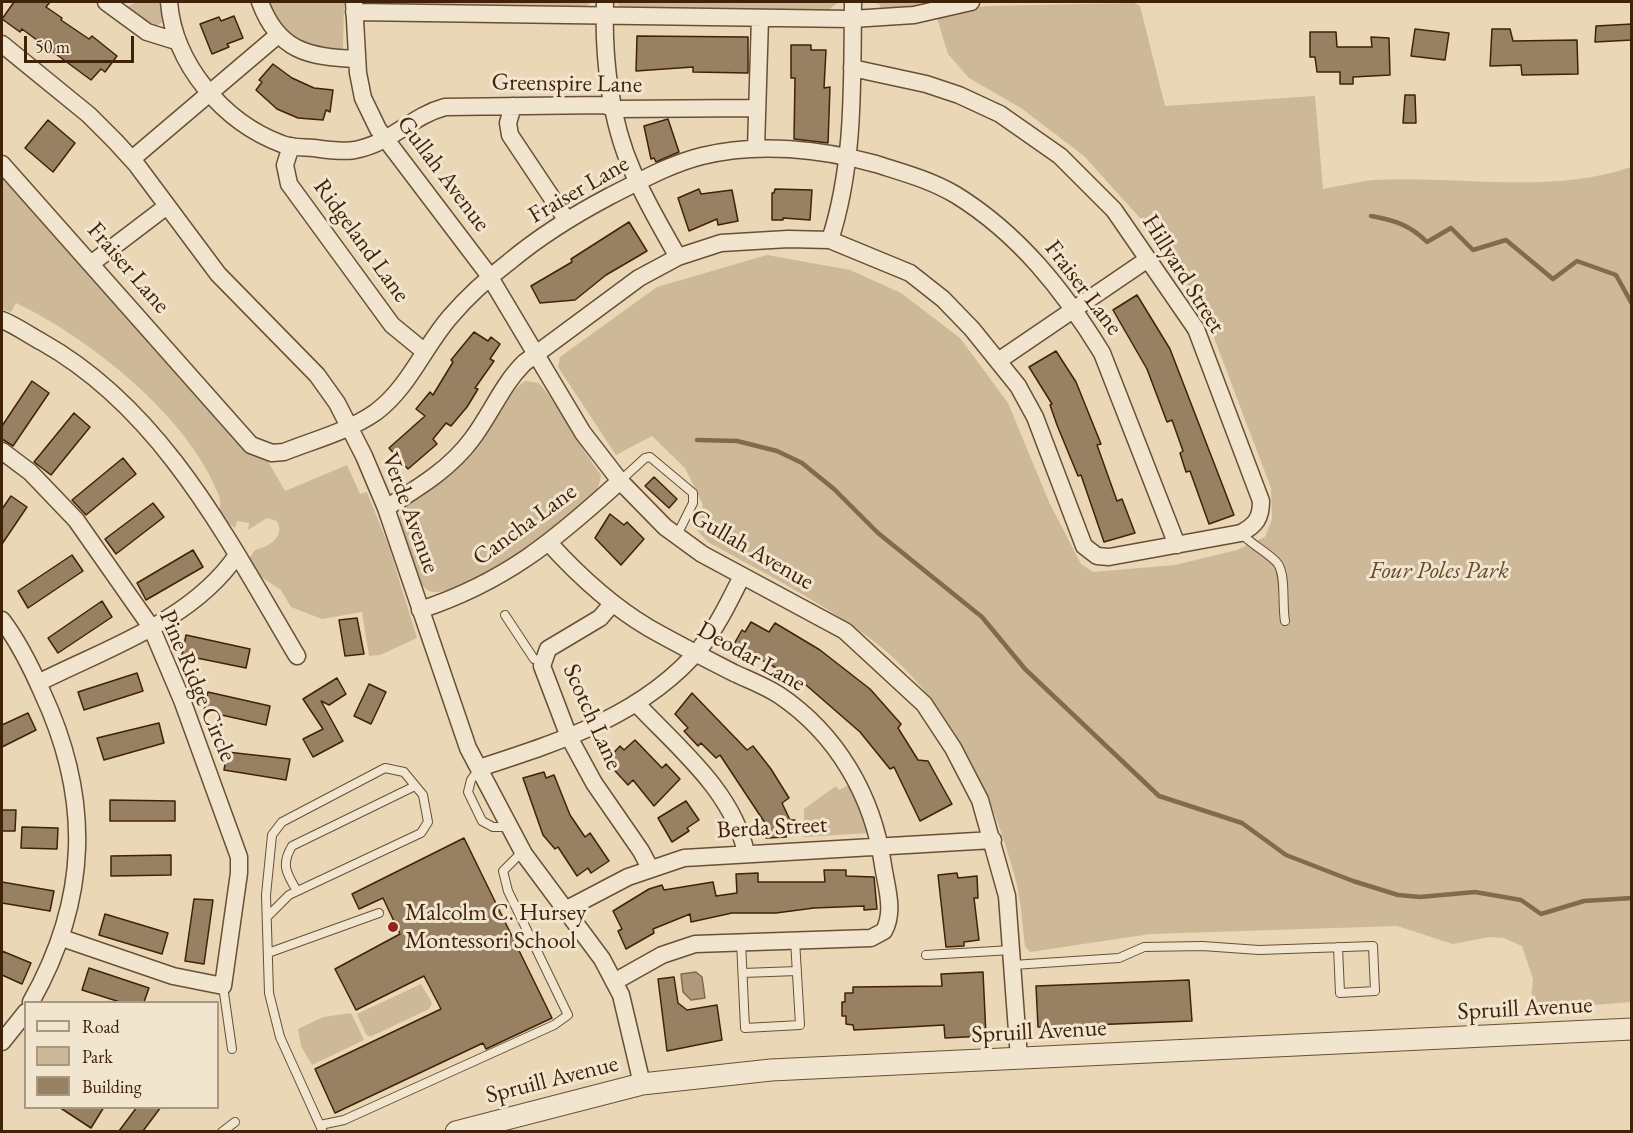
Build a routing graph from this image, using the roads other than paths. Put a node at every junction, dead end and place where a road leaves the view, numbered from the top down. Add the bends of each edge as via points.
1 (106, 2) edge
2 (169, 2) edge
3 (260, 2) edge
4 (853, 2) edge
5 (971, 2) edge
6 (354, 7) edge
7 (604, 9) edge
8 (760, 18) junction
9 (852, 19) junction
10 (278, 34) junction
11 (176, 41) junction
12 (2, 44) edge
13 (357, 59) junction
14 (852, 68) junction
15 (208, 92) junction
16 (513, 106) junction
17 (757, 108) junction
18 (615, 109) junction
19 (387, 140) junction
20 (291, 146) junction
21 (756, 148) junction
22 (848, 156) junction
23 (132, 159) junction
24 (2, 164) edge
25 (638, 182) junction
26 (167, 206) junction
27 (566, 219) junction
28 (830, 240) junction
29 (678, 257) junction
30 (1148, 259) junction
31 (92, 263) junction
32 (490, 278) junction
33 (1074, 309) junction
34 (2, 320) edge
35 (425, 352) junction
36 (535, 353) junction
37 (998, 361) junction
38 (349, 427) junction
39 (2, 451) edge
40 (620, 482) junction
41 (386, 508) junction
42 (1241, 533) junction
43 (677, 535) junction
44 (549, 543) junction
45 (1177, 545) junction
46 (237, 555) junction
47 (742, 576) junction
48 (612, 604) junction
49 (420, 610) junction
50 (505, 615) dead end
51 (2, 620) edge
52 (1285, 621) dead end
53 (150, 627) junction
54 (694, 653) junction
55 (297, 656) dead end
56 (543, 661) junction
57 (38, 683) junction
58 (636, 703) junction
59 (569, 737) junction
60 (479, 768) junction
61 (415, 786) junction
62 (993, 840) junction
63 (880, 846) junction
64 (271, 849) junction
65 (523, 851) junction
66 (288, 853) junction
67 (746, 853) junction
68 (650, 868) junction
69 (297, 891) junction
70 (565, 910) junction
71 (379, 913) dead end
72 (267, 917) junction
73 (62, 938) junction
74 (795, 940) junction
75 (741, 941) junction
76 (1338, 947) junction
77 (268, 953) junction
78 (926, 955) dead end
79 (1013, 957) junction
80 (797, 971) junction
81 (743, 973) junction
82 (614, 982) junction
83 (223, 986) junction
84 (31, 1001) edge
85 (24, 1014) edge
86 (1632, 1029) edge
87 (2, 1042) edge
88 (232, 1049) dead end
89 (1019, 1058) junction
90 (642, 1084) junction
91 (235, 1122) dead end
92 (322, 1128) edge
93 (222, 1131) edge
94 (456, 1131) edge

1 - 11 street via 147,32
2 - 11 street, Greenspire Lane
3 - 10 street via 268,24
4 - 9 street
5 - 9 street via 914,15
6 - 7 street
6 - 13 street, Gullah Avenue
7 - 8 street
7 - 18 street
8 - 9 street
8 - 17 street
9 - 14 street
10 - 13 street via 301,50 324,58
10 - 15 street
11 - 15 street, Greenspire Lane
12 - 23 street, Verde Avenue via 89,115
13 - 19 street, Gullah Avenue via 363,98
14 - 22 street
14 - 30 street, Hillyard Street via 959,94 1000,114 1060,156 1114,210
15 - 20 street, Greenspire Lane via 238,120
15 - 23 street
16 - 18 street, Greenspire Lane via 604,105
16 - 19 street, Greenspire Lane via 445,107
16 - 27 street via 508,123 510,135
17 - 18 street, Greenspire Lane
17 - 21 street
18 - 25 street
19 - 20 street, Greenspire Lane via 345,150
19 - 32 street, Gullah Avenue
20 - 35 street, Ridgeland Lane via 285,165 289,184 392,325
21 - 22 street, Fraiser Lane
21 - 25 street, Fraiser Lane via 703,156
22 - 28 street
22 - 33 street, Fraiser Lane via 922,178 956,195 1021,246
23 - 26 street, Verde Avenue
24 - 31 street, Fraiser Lane
25 - 27 street, Fraiser Lane
25 - 29 street
26 - 31 street
26 - 38 street, Verde Avenue via 218,274 317,375
27 - 32 street, Fraiser Lane
28 - 29 street via 721,243
28 - 37 street via 910,273 943,299
29 - 36 street via 639,278
30 - 33 street
30 - 42 street, Hillyard Street via 1196,329 1261,501 1259,519
31 - 38 street, Fraiser Lane via 251,445 272,453 284,452
32 - 35 street, Fraiser Lane via 450,317
32 - 36 street, Gullah Avenue
33 - 37 street
33 - 45 street, Fraiser Lane via 1102,352
34 - 46 street via 85,369 133,412 178,465
35 - 38 street, Fraiser Lane via 387,402
36 - 40 street, Gullah Avenue via 583,433
36 - 41 street via 508,379 472,439 453,460 439,474
37 - 45 street via 1035,417 1084,546 1090,552 1109,557
38 - 41 street, Verde Avenue
39 - 53 street, Pine Ridge Circle via 30,472 76,520
40 - 43 street, Gullah Avenue
40 - 43 lane via 650,457 693,493 693,503
40 - 44 street, Cancha Lane
41 - 49 street, Verde Avenue
42 - 45 street
42 - 52 lane via 1278,563
43 - 47 street, Gullah Avenue
44 - 48 street, Deodar Lane via 582,580
44 - 49 street, Cancha Lane via 489,583
46 - 53 street via 215,585
46 - 55 street
47 - 54 street via 718,621
47 - 62 street, Gullah Avenue via 845,631 924,704 980,800
48 - 54 street, Deodar Lane
48 - 56 street, Scotch Lane via 600,618 548,650
49 - 60 street, Verde Avenue
50 - 56 lane via 534,659
51 - 57 street
53 - 57 street
53 - 83 street, Pine Ridge Circle via 182,700 239,857
54 - 58 street via 672,676
54 - 63 street, Deodar Lane via 777,694 814,723 850,769
56 - 59 street, Scotch Lane via 545,677
57 - 73 street via 69,761 78,821 74,890
58 - 59 street
58 - 67 street via 710,781 735,818
59 - 60 street
59 - 68 street, Scotch Lane
60 - 65 street, Verde Avenue
61 - 64 lane via 404,772 385,768 282,822 272,835
61 - 66 lane via 292,846
61 - 69 lane via 423,795 428,822 421,833
62 - 63 street, Berda Street
62 - 79 street, Gullah Avenue via 1008,896
63 - 67 street, Berda Street
63 - 74 street, Deodar Lane via 890,912 884,931 871,938
64 - 66 lane
64 - 72 lane
65 - 70 street, Verde Avenue
65 - 92 lane via 503,871 508,891 568,1015 402,1095
66 - 69 lane via 285,870
67 - 68 street, Berda Street via 684,858
68 - 70 street, Berda Street
69 - 72 lane
70 - 82 street, Verde Avenue via 602,959
71 - 77 lane
72 - 77 lane
73 - 83 street via 173,976
73 - 84 street
74 - 75 street, Deodar Lane
74 - 80 lane
75 - 81 lane
75 - 82 street, Deodar Lane via 695,944 662,955
76 - 76 lane via 1373,946 1375,991 1340,993
76 - 79 lane via 1144,947 1119,958
77 - 92 lane via 268,993 280,1037
78 - 79 lane
79 - 89 street, Gullah Avenue
80 - 81 lane
80 - 81 lane via 800,1025 745,1028
82 - 90 street, Verde Avenue via 621,995
83 - 88 lane
85 - 87 street
86 - 89 street, Spruill Avenue
89 - 90 street, Spruill Avenue via 771,1070
90 - 94 street, Spruill Avenue
91 - 93 lane

